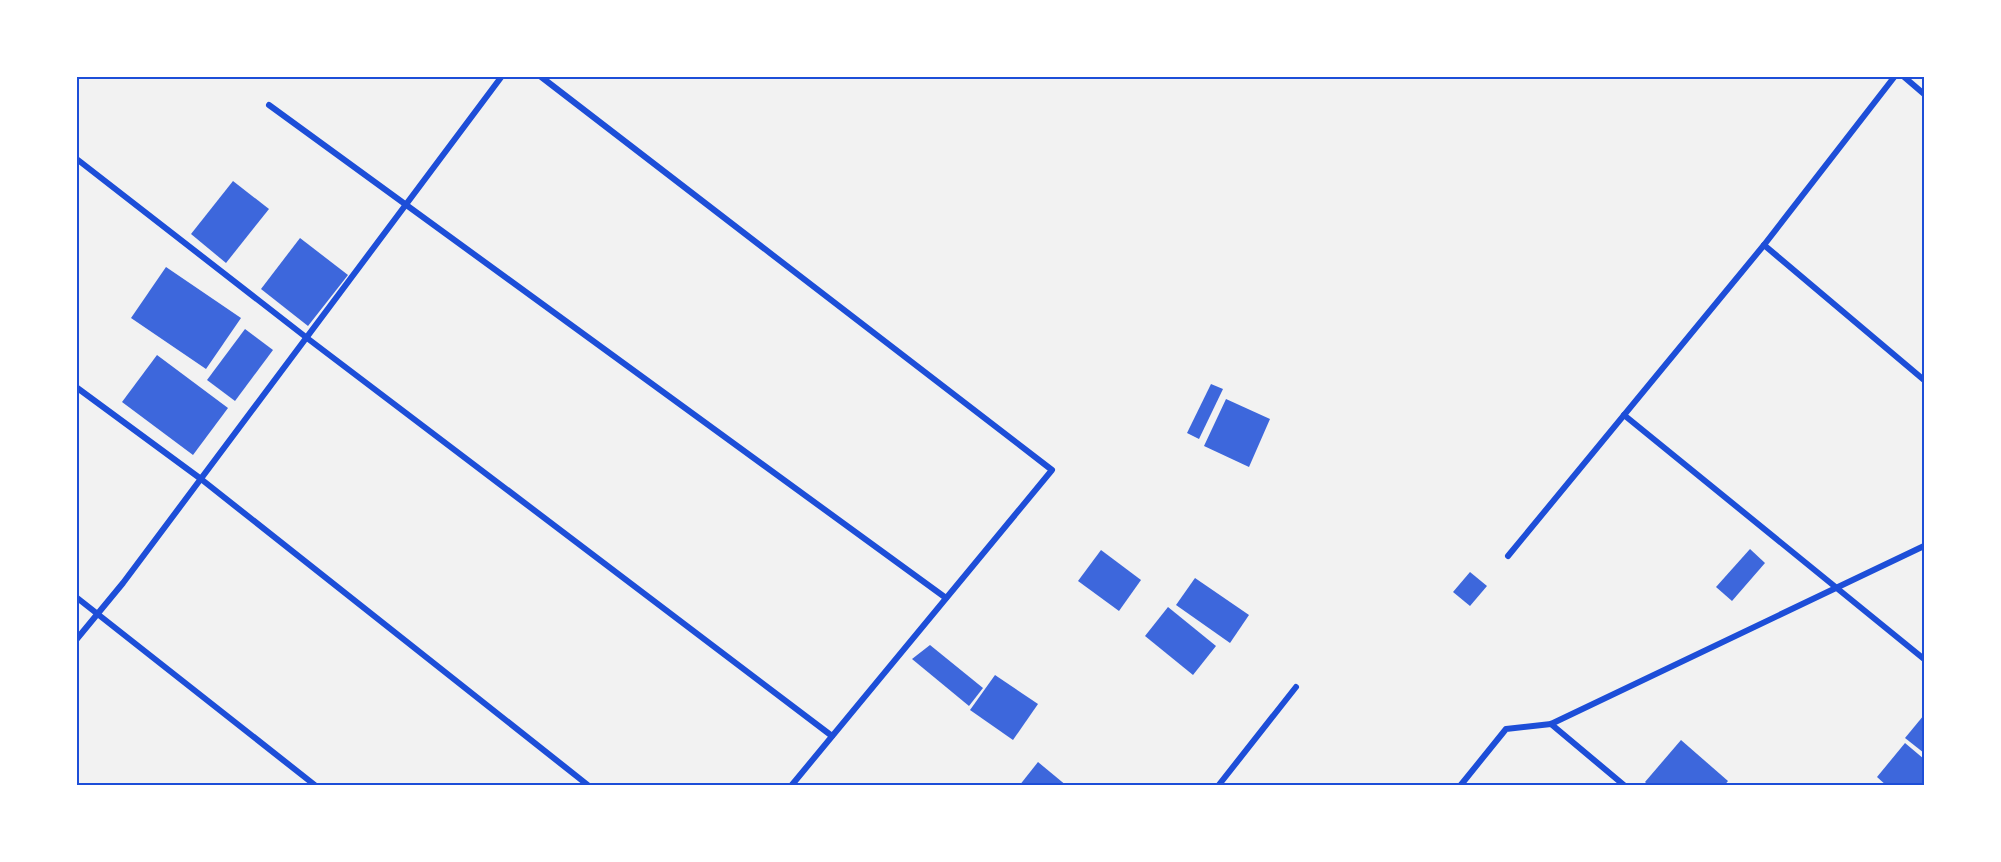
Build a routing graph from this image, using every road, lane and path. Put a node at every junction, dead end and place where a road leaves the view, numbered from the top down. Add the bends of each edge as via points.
1 (502, 76) edge
2 (540, 76) edge
3 (1895, 76) edge
4 (1903, 76) edge
5 (1924, 94) edge
6 (269, 105) dead end
7 (78, 160) dead end
8 (406, 205) junction
9 (1764, 245) junction
10 (307, 338) junction
11 (1924, 380) edge
12 (76, 387) edge
13 (1624, 415) junction
14 (201, 479) junction
15 (1924, 546) edge
16 (1508, 556) dead end
17 (1838, 588) junction
18 (76, 597) edge
19 (946, 598) junction
20 (98, 613) junction
21 (76, 640) edge
22 (1924, 658) edge
23 (1296, 687) dead end
24 (1551, 724) junction
25 (832, 736) junction
26 (316, 786) edge
27 (589, 786) edge
28 (791, 786) edge
29 (1218, 786) edge
30 (1460, 786) edge
31 (1625, 786) edge

1 - 8 street
2 - 19 street via 1052,470
3 - 9 street
4 - 5 street
6 - 8 street
7 - 10 street
8 - 10 street
8 - 19 street
9 - 11 street
9 - 13 street
10 - 14 street
10 - 25 street
12 - 14 street
13 - 16 street
13 - 17 street
14 - 20 street
14 - 27 street
15 - 17 street
17 - 22 street
17 - 24 street
18 - 20 street
19 - 25 street
20 - 21 street
20 - 26 street
23 - 29 street
24 - 30 street via 1506,729
24 - 31 street
25 - 28 street

